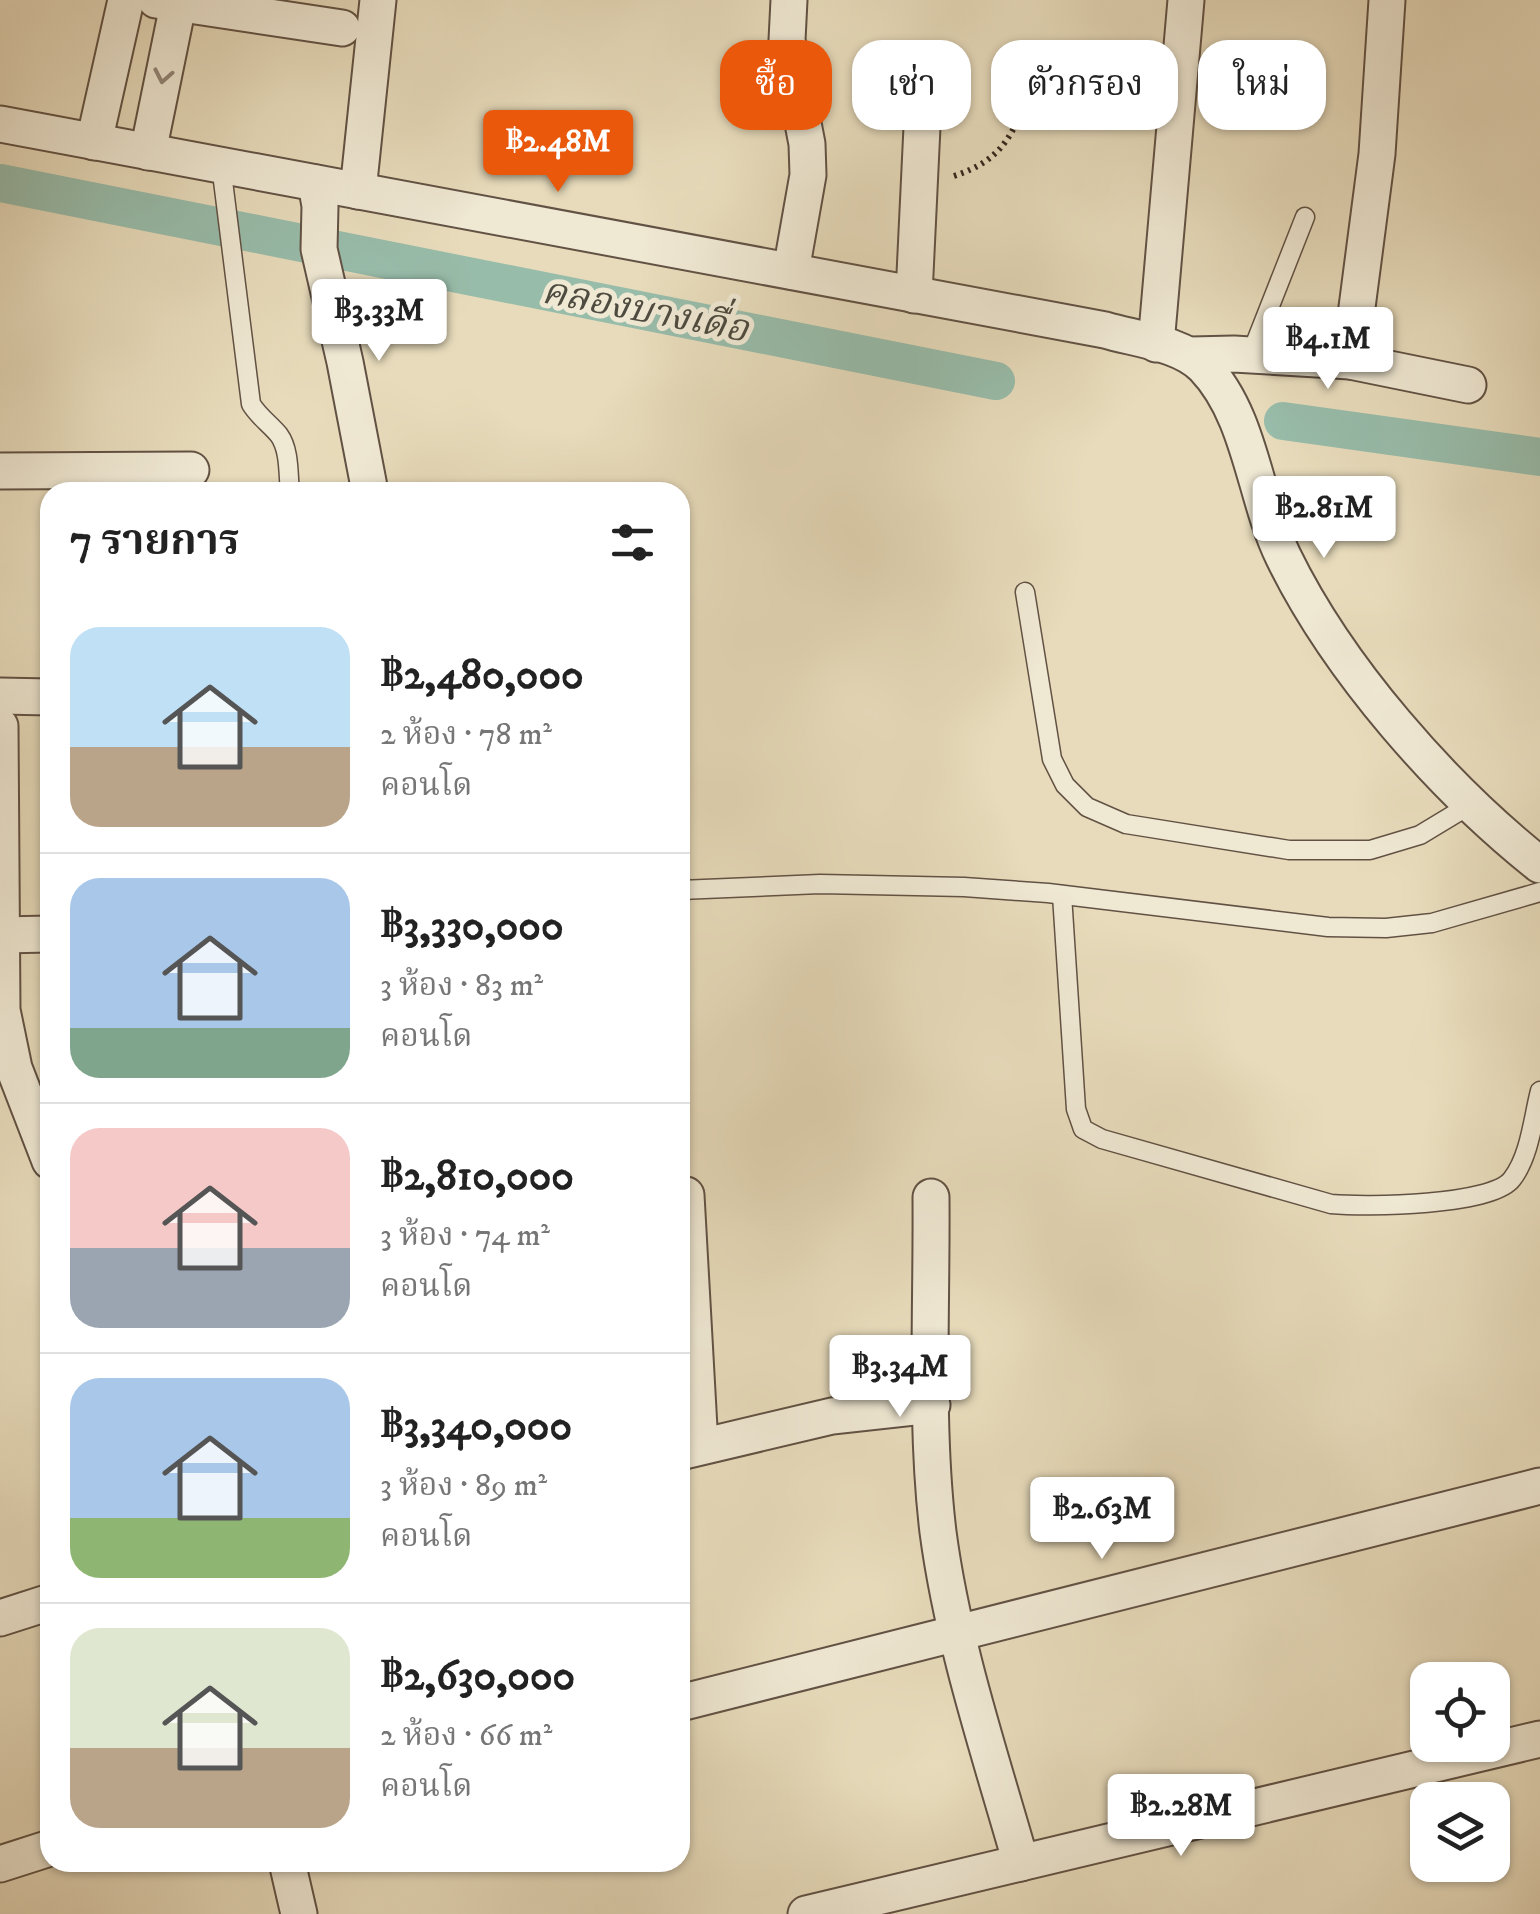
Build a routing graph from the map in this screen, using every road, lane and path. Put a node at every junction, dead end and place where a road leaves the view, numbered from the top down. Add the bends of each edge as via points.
1 (126, 0) edge
2 (378, 0) edge
3 (790, 0) edge
4 (1186, 0) edge
5 (1386, 0) edge
6 (170, 2) edge
7 (342, 28) dead end
8 (0, 124) edge
9 (922, 130) edge
10 (1014, 130) edge
11 (94, 142) junction
12 (148, 152) junction
13 (221, 165) junction
14 (920, 187) junction
15 (358, 191) junction
16 (318, 195) junction
17 (1305, 217) dead end
18 (791, 272) junction
19 (914, 295) junction
20 (1156, 344) junction
21 (1251, 354) junction
22 (1190, 356) junction
23 (1350, 361) junction
24 (1468, 385) dead end
25 (191, 470) dead end
26 (0, 471) edge
27 (289, 482) edge
28 (368, 482) edge
29 (1025, 592) dead end
30 (0, 696) edge
31 (40, 697) edge
32 (0, 726) edge
33 (1473, 803) junction
34 (1539, 870) edge
35 (690, 890) edge
36 (1062, 895) junction
37 (1, 934) edge
38 (40, 934) edge
39 (1540, 1091) edge
40 (40, 1135) edge
41 (931, 1197) dead end
42 (932, 1405) junction
43 (690, 1449) edge
44 (1540, 1486) edge
45 (40, 1605) edge
46 (0, 1618) edge
47 (956, 1634) junction
48 (690, 1700) edge
49 (1540, 1740) edge
50 (40, 1851) edge
51 (1021, 1863) junction
52 (0, 1864) edge
53 (288, 1872) edge
54 (299, 1914) edge
55 (806, 1914) edge

1 - 11 street
2 - 15 street
3 - 18 street via 787,40 808,175
4 - 20 street
5 - 23 street via 1377,154
6 - 7 street
6 -> 12 street
8 - 11 street
9 - 14 street
10 - 14 path via 993,156
11 - 12 street
12 - 13 street
13 - 16 street
13 - 27 lane via 251,404 279,436
14 - 19 street
15 - 16 street
15 - 18 street
16 - 28 street via 319,249
17 - 21 lane
18 - 19 street
19 - 20 street
20 - 22 street
21 - 22 street
21 - 23 street
22 - 33 street via 1206,368 1240,427 1283,555 1343,657
23 - 24 street
25 - 26 street
29 - 33 lane via 1052,759 1087,807 1126,824 1289,850 1370,850 1420,835
30 - 31 street
32 - 37 street
33 - 34 street
34 - 36 lane via 1432,924 1386,928
35 - 36 lane via 820,884
36 - 39 lane via 1076,1109 1083,1129 1102,1139 1332,1204 1455,1199 1497,1192 1510,1182 1521,1165
37 - 38 street
37 - 40 street via 2,1010 14,1068
41 - 42 street
42 - 43 street via 832,1416
42 - 47 street via 938,1530
44 - 47 street
45 - 46 street
47 - 48 street
47 - 51 street
49 - 51 street
50 - 52 street
51 - 55 street
53 - 54 street

